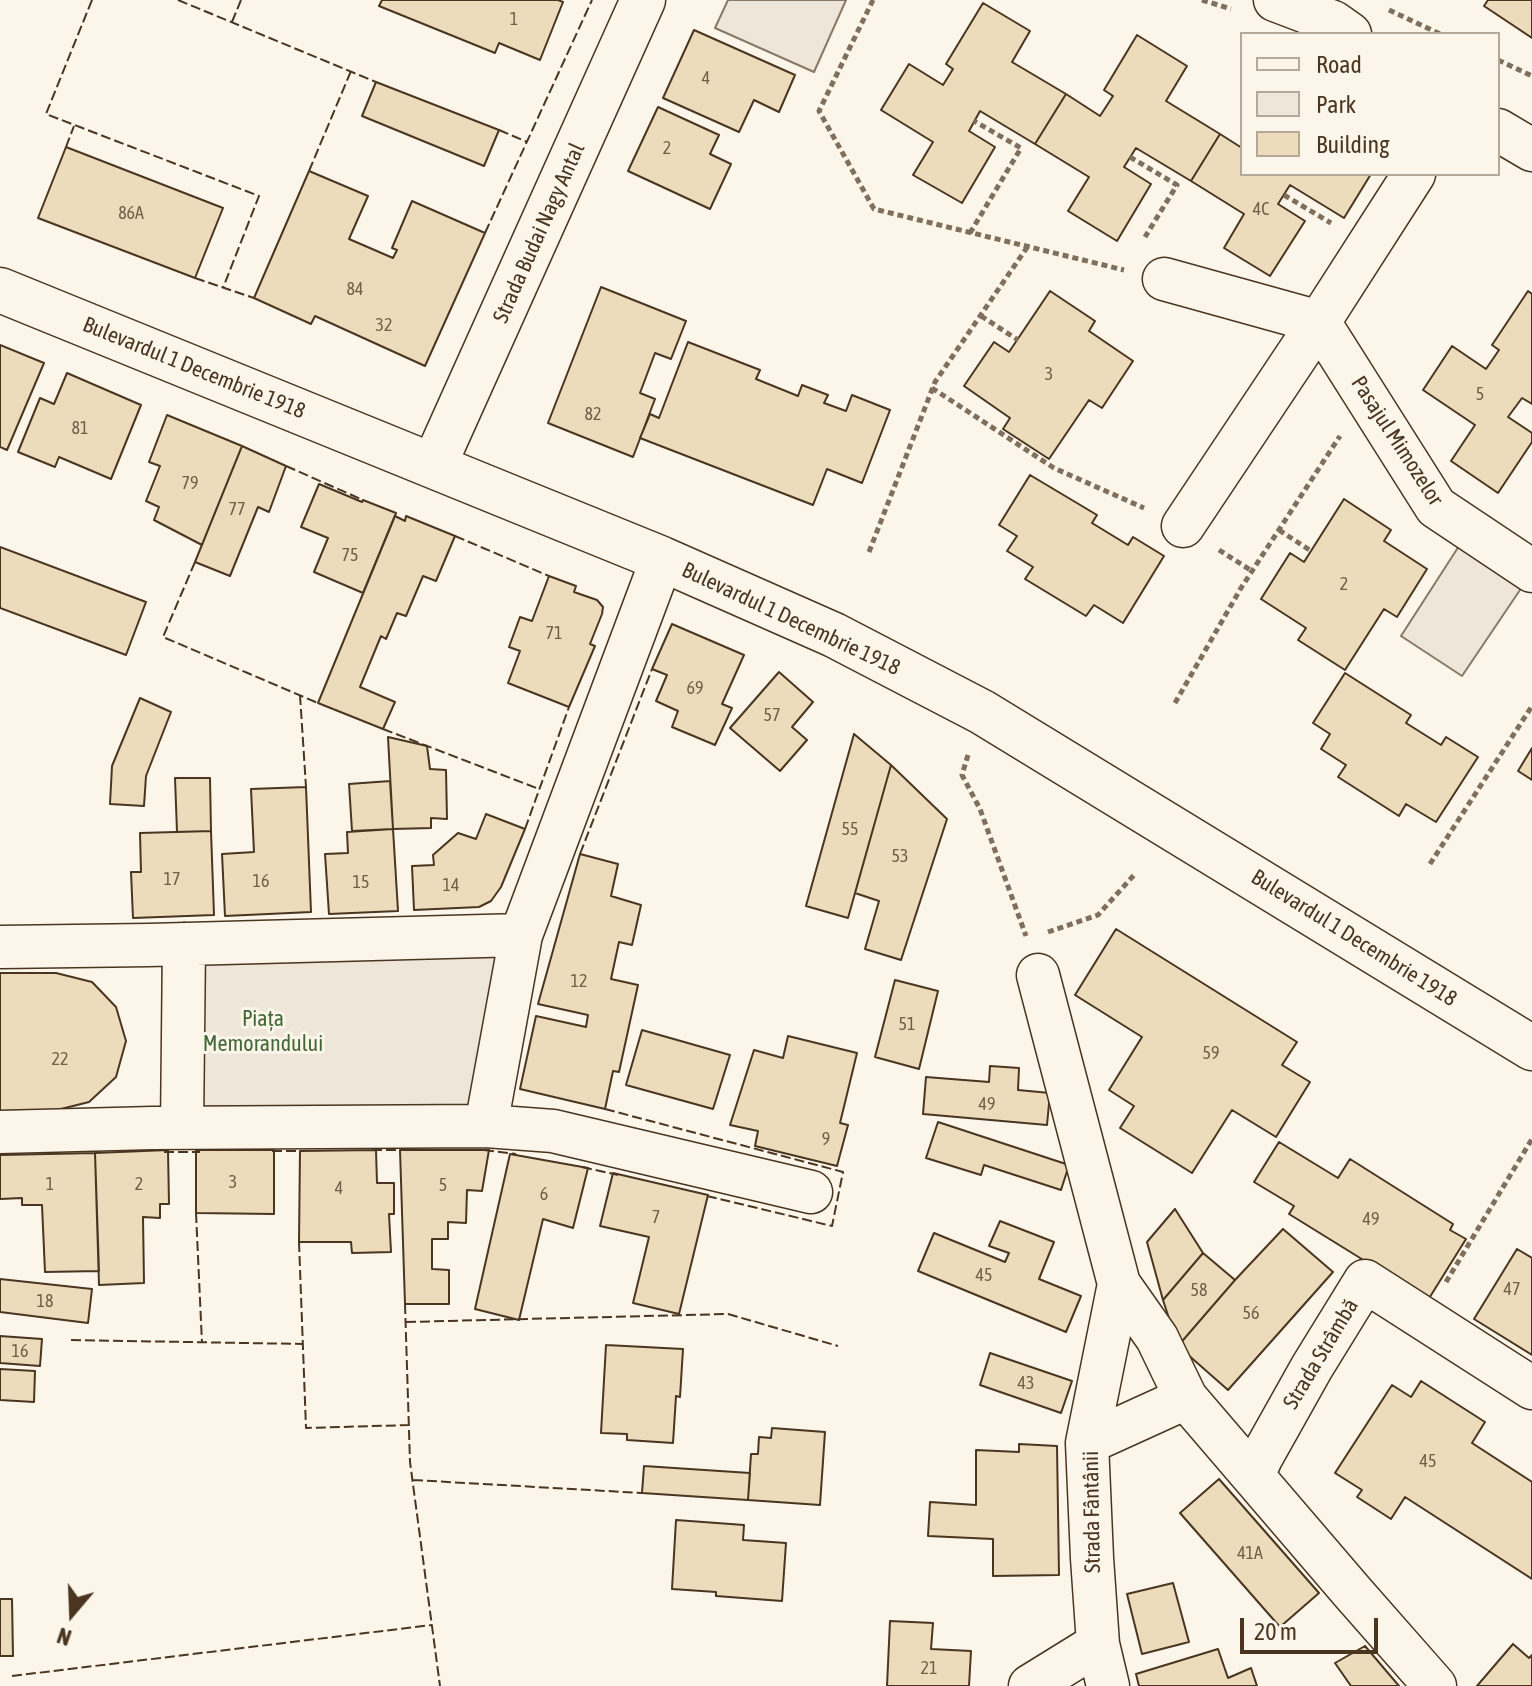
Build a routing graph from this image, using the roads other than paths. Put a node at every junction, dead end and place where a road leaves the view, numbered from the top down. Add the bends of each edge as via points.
1 (643, 0) edge
2 (1275, 0) edge
3 (1364, 20) edge
4 (1500, 131) edge
5 (1532, 150) edge
6 (1413, 176) edge
7 (1164, 279) road end
8 (0, 290) edge
9 (1319, 322) junction
10 (434, 465) junction
11 (1183, 526) road end
12 (662, 559) junction
13 (1532, 571) edge
14 (521, 935) junction
15 (184, 944) junction
16 (0, 947) edge
17 (1038, 975) road end
18 (1532, 1048) edge
19 (486, 1126) junction
20 (182, 1128) junction
21 (0, 1132) edge
22 (811, 1192) dead end
23 (1119, 1284) junction
24 (1532, 1388) edge
25 (1186, 1398) junction
26 (1087, 1443) junction
27 (1253, 1476) junction
28 (1098, 1644) junction
29 (1030, 1686) edge
30 (1108, 1686) edge
31 (1435, 1686) edge

1 - 10 main road, Strada Budai Nagy Antal
2 - 3 street via 1333,22
4 - 5 street
6 - 9 street
7 - 9 street
8 - 10 main road, Bulevardul 1 Decembrie 1918
9 - 11 street
9 - 13 street, Pasajul Mimozelor via 1436,507
10 - 12 main road, Bulevardul 1 Decembrie 1918
12 - 14 street
12 - 18 main road, Bulevardul 1 Decembrie 1918 via 834,635 982,712
14 - 15 street
14 - 19 street
15 - 16 street
15 - 20 street
17 - 23 street
19 - 20 street
19 - 22 street via 553,1131
20 - 21 street
23 - 25 street via 1157,1338
23 - 26 street
24 - 27 street, Strada Strâmbă via 1365,1281
25 - 26 street, Strada Fântânii
25 - 27 street
26 - 28 street, Strada Fântânii
27 - 31 street
28 - 29 street
28 - 30 street, Strada Fântânii

